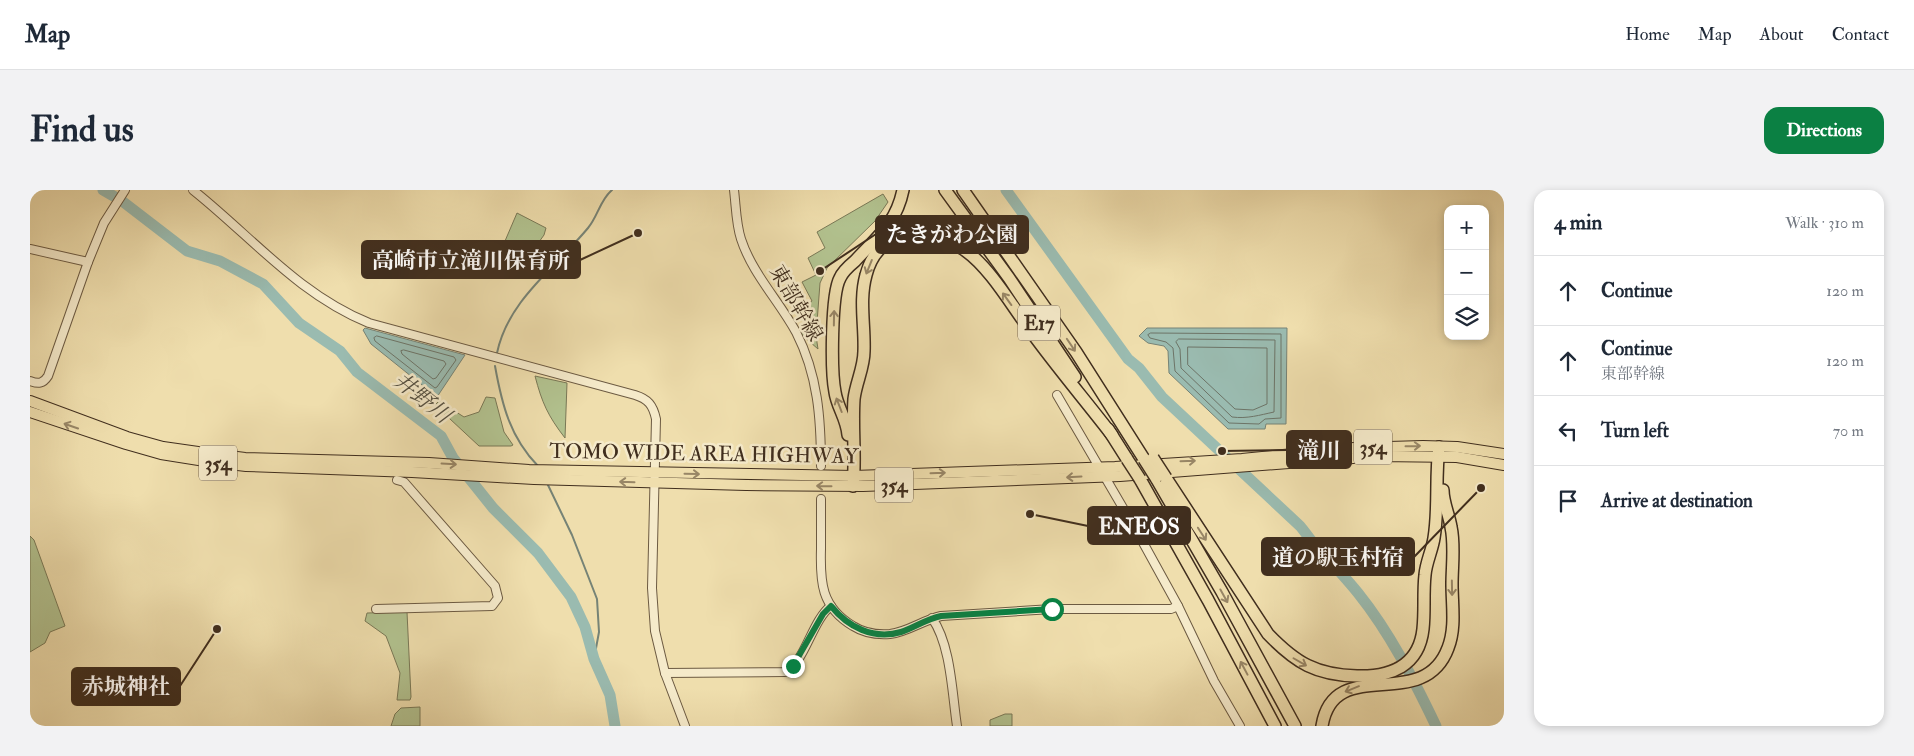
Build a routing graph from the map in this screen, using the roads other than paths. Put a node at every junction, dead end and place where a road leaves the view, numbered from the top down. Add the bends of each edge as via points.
1 (124, 190) edge
2 (193, 190) edge
3 (734, 190) edge
4 (903, 190) edge
5 (945, 190) edge
6 (964, 190) edge
7 (30, 249) edge
8 (88, 262) junction
9 (30, 381) edge
10 (1057, 396) dead end
11 (30, 401) edge
12 (30, 412) edge
13 (1112, 434) junction
14 (1440, 453) junction
15 (1504, 454) edge
16 (1504, 465) edge
17 (821, 466) dead end
18 (1099, 467) junction
19 (531, 475) junction
20 (1105, 476) junction
21 (655, 478) junction
22 (1161, 478) junction
23 (397, 480) dead end
24 (852, 480) junction
25 (822, 499) dead end
26 (831, 606) junction
27 (1178, 606) junction
28 (376, 609) dead end
29 (932, 618) junction
30 (665, 673) junction
31 (685, 726) edge
32 (957, 726) edge
33 (1240, 726) edge
34 (1275, 726) edge
35 (1295, 726) edge
36 (1322, 726) edge

1 - 8 street via 104,223
2 - 21 street via 286,273 347,314 369,323 645,398 656,418
3 - 17 street, 東部幹線 via 743,245 796,332 809,364 821,421
24 -> 4 highway via 847,426 834,384 835,294 845,270 892,220
5 - 13 highway, E17 via 1009,278
6 -> 22 highway, E17, bridge
7 - 8 street
8 - 9 street via 48,376 39,384
10 - 18 street
11 -> 19 highway, TOMO WIDE AREA HIGHWAY / 354 via 109,431 181,450 245,458 492,468
19 -> 12 highway, TOMO WIDE AREA HIGHWAY / 354 via 246,466 205,461 161,454
13 -> 24 highway via 982,265 945,239 926,233 908,233 882,247 870,265 864,283 864,358 856,385
34 -> 13 highway, E17, bridge via 1208,600
14 - 15 highway, TOMO WIDE AREA HIGHWAY / 354 via 1468,448
14 - 16 highway, TOMO WIDE AREA HIGHWAY / 354
18 -> 14 highway, TOMO WIDE AREA HIGHWAY / 354 via 1242,459 1354,448
14 - 20 highway, TOMO WIDE AREA HIGHWAY / 354
22 -> 14 highway via 1268,634 1285,652 1322,672 1381,676 1407,663 1422,637 1425,575 1434,538
14 -> 36 highway via 1443,495 1452,534 1449,647 1439,665 1426,676 1400,684 1366,685 1346,691 1329,707
18 - 20 street
24 -> 18 highway, TOMO WIDE AREA HIGHWAY / 354
19 - 21 highway, TOMO WIDE AREA HIGHWAY / 354
20 -> 24 highway, TOMO WIDE AREA HIGHWAY / 354
20 - 27 street
21 - 24 highway, TOMO WIDE AREA HIGHWAY / 354
21 - 30 street via 654,631
22 -> 35 highway, E17
23 - 28 street via 404,482 495,586 498,598 492,606
25 - 26 street via 820,578
26 - 29 street via 847,623 877,634 900,632
26 - 30 street via 793,666 785,672
27 - 29 street via 1171,609 1052,609
27 - 33 street
29 - 32 street via 945,644
30 - 31 street

